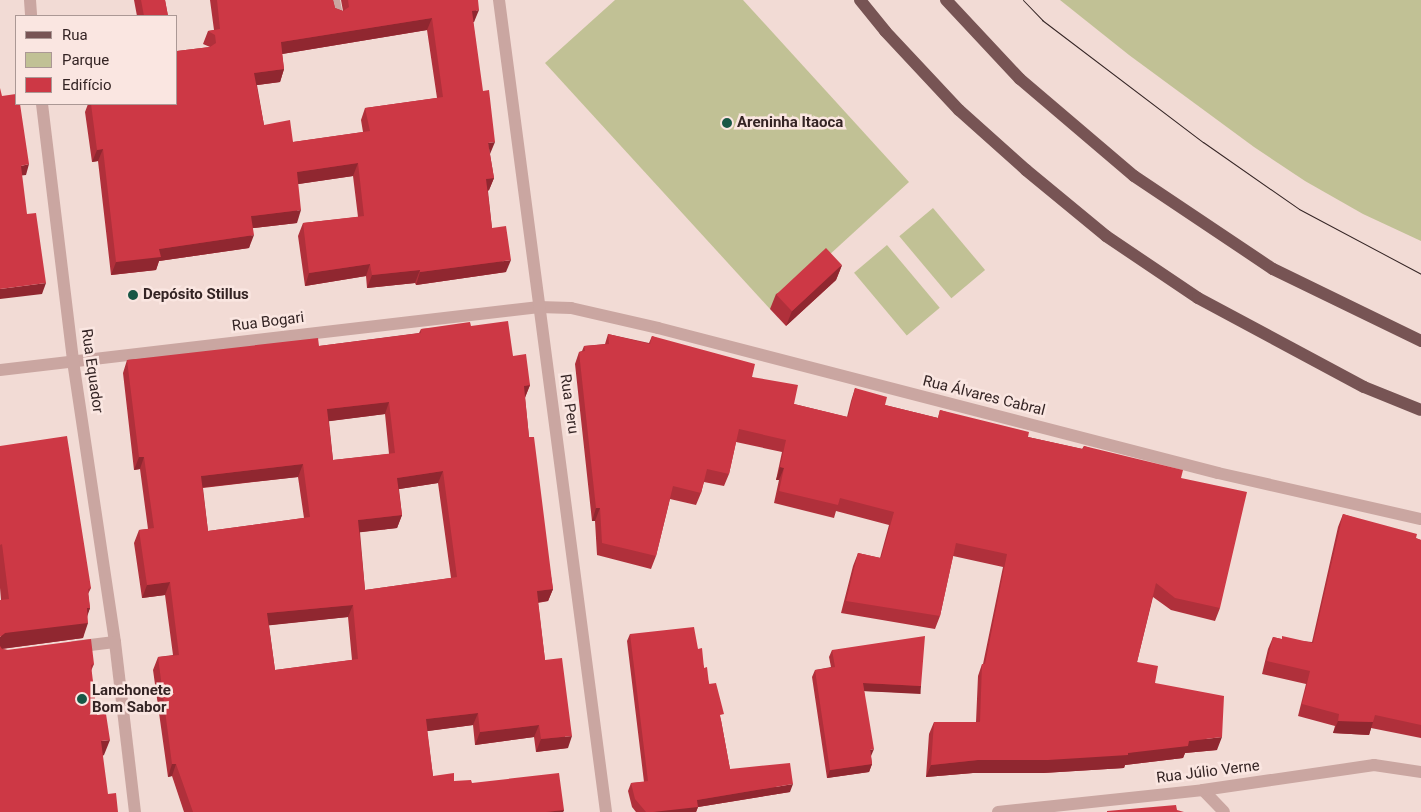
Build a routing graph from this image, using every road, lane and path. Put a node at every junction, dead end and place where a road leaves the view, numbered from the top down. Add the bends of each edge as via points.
1 (30, 0) edge
2 (334, 0) edge
3 (499, 0) edge
4 (860, 0) edge
5 (946, 0) edge
6 (32, 15) edge
7 (336, 16) edge
8 (42, 105) edge
9 (539, 307) junction
10 (1421, 341) edge
11 (73, 360) junction
12 (0, 370) edge
13 (1421, 410) edge
14 (1421, 519) edge
15 (115, 642) junction
16 (58, 650) edge
17 (1421, 772) edge
18 (1203, 790) junction
19 (135, 812) edge
20 (606, 812) edge
21 (998, 812) edge
22 (1224, 812) edge

1 - 6 street
2 - 7 street
3 - 9 street, Rua Peru
4 - 13 main road via 960,110 1106,236 1206,303 1364,387
5 - 10 main road via 1020,80 1134,176 1273,269
8 - 11 street, Rua Equador
9 - 11 street, Rua Bogari
9 - 14 street, Rua Álvares Cabral via 571,308 658,328 1218,473
9 - 20 street, Rua Peru
11 - 12 street, Rua Bogari
11 - 15 street, Rua Equador
15 - 16 street
15 - 19 street, Rua Equador
17 - 18 street, Rua Júlio Verne via 1374,765
18 - 21 street, Rua Júlio Verne
18 - 22 street

